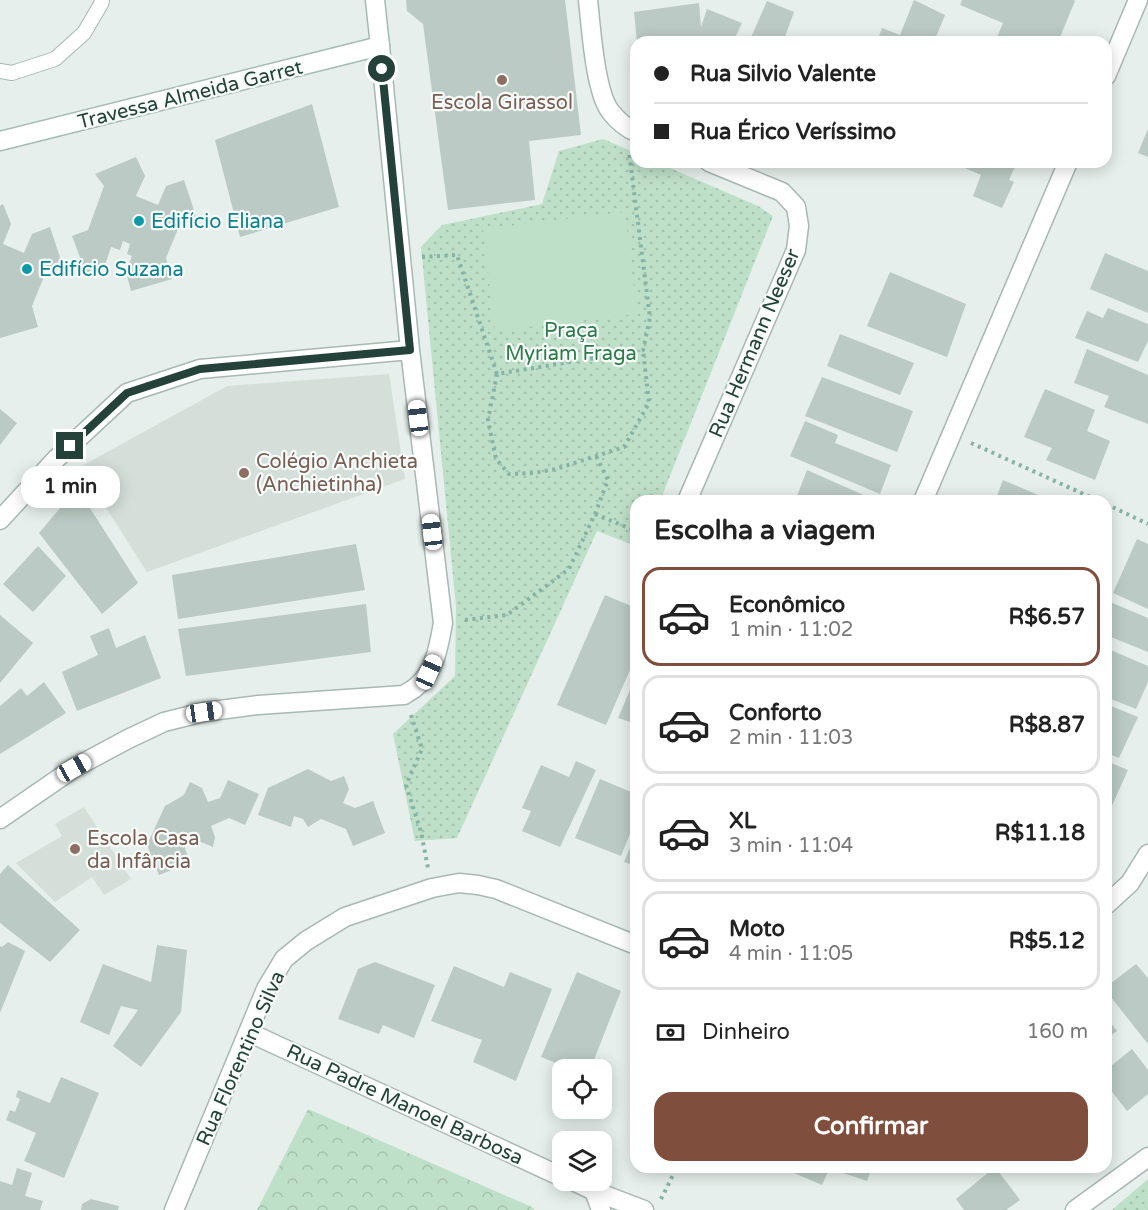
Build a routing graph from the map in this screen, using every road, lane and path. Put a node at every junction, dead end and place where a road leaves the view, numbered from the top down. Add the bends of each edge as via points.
1 (102, 0) edge
2 (375, 0) edge
3 (588, 0) edge
4 (1138, 0) edge
5 (380, 46) junction
6 (1112, 62) edge
7 (0, 71) edge
8 (630, 129) edge
9 (0, 141) edge
10 (633, 168) edge
11 (724, 168) edge
12 (1065, 168) edge
13 (401, 259) junction
14 (410, 350) junction
15 (643, 350) junction
16 (497, 374) junction
17 (981, 448) dead end
18 (596, 456) junction
19 (690, 495) edge
20 (926, 495) edge
21 (1086, 495) edge
22 (1112, 507) edge
23 (595, 514) junction
24 (0, 520) edge
25 (1148, 524) edge
26 (630, 529) edge
27 (443, 623) junction
28 (404, 694) junction
29 (0, 819) edge
30 (1148, 854) edge
31 (432, 888) junction
32 (1112, 900) edge
33 (630, 943) edge
34 (248, 1032) junction
35 (1148, 1157) edge
36 (552, 1172) edge
37 (674, 1173) edge
38 (594, 1191) joint
39 (661, 1199) dead end
40 (174, 1210) edge
41 (601, 1210) edge
42 (644, 1210) edge
43 (1075, 1210) edge

1 - 7 lane via 84,33 55,59 12,73
2 - 5 street
3 - 8 street via 600,86 609,111
4 - 6 street
5 - 9 street, Travessa Almeida Garret
5 - 13 street
10 - 15 path via 650,318
11 - 19 street, Rua Hermann Neeser via 782,192 796,207 799,226 796,250
12 - 20 street
13 - 14 street
13 - 16 path via 457,255
14 - 24 street via 200,369 127,393 56,459
14 - 27 street
15 - 16 path
15 - 18 path via 649,403 624,447
16 - 18 path via 488,420 496,459 509,474 556,469
17 - 21 path
18 - 23 path via 608,480
22 - 25 path
23 - 26 path
23 - 27 path via 568,569 507,615
27 - 28 street via 429,672 417,687
28 - 29 street via 258,705 164,722 74,768
28 - 31 path via 422,749 406,785 421,832
30 - 32 street via 1130,883
31 - 33 street, Rua Florentino Silva via 459,883 478,885
31 - 34 street, Rua Florentino Silva via 345,917 306,940 284,959
34 - 36 street, Rua Padre Manoel Barbosa
34 - 40 street, Rua Florentino Silva
35 - 43 street
37 - 39 path
38 - 41 street
38 - 42 street

